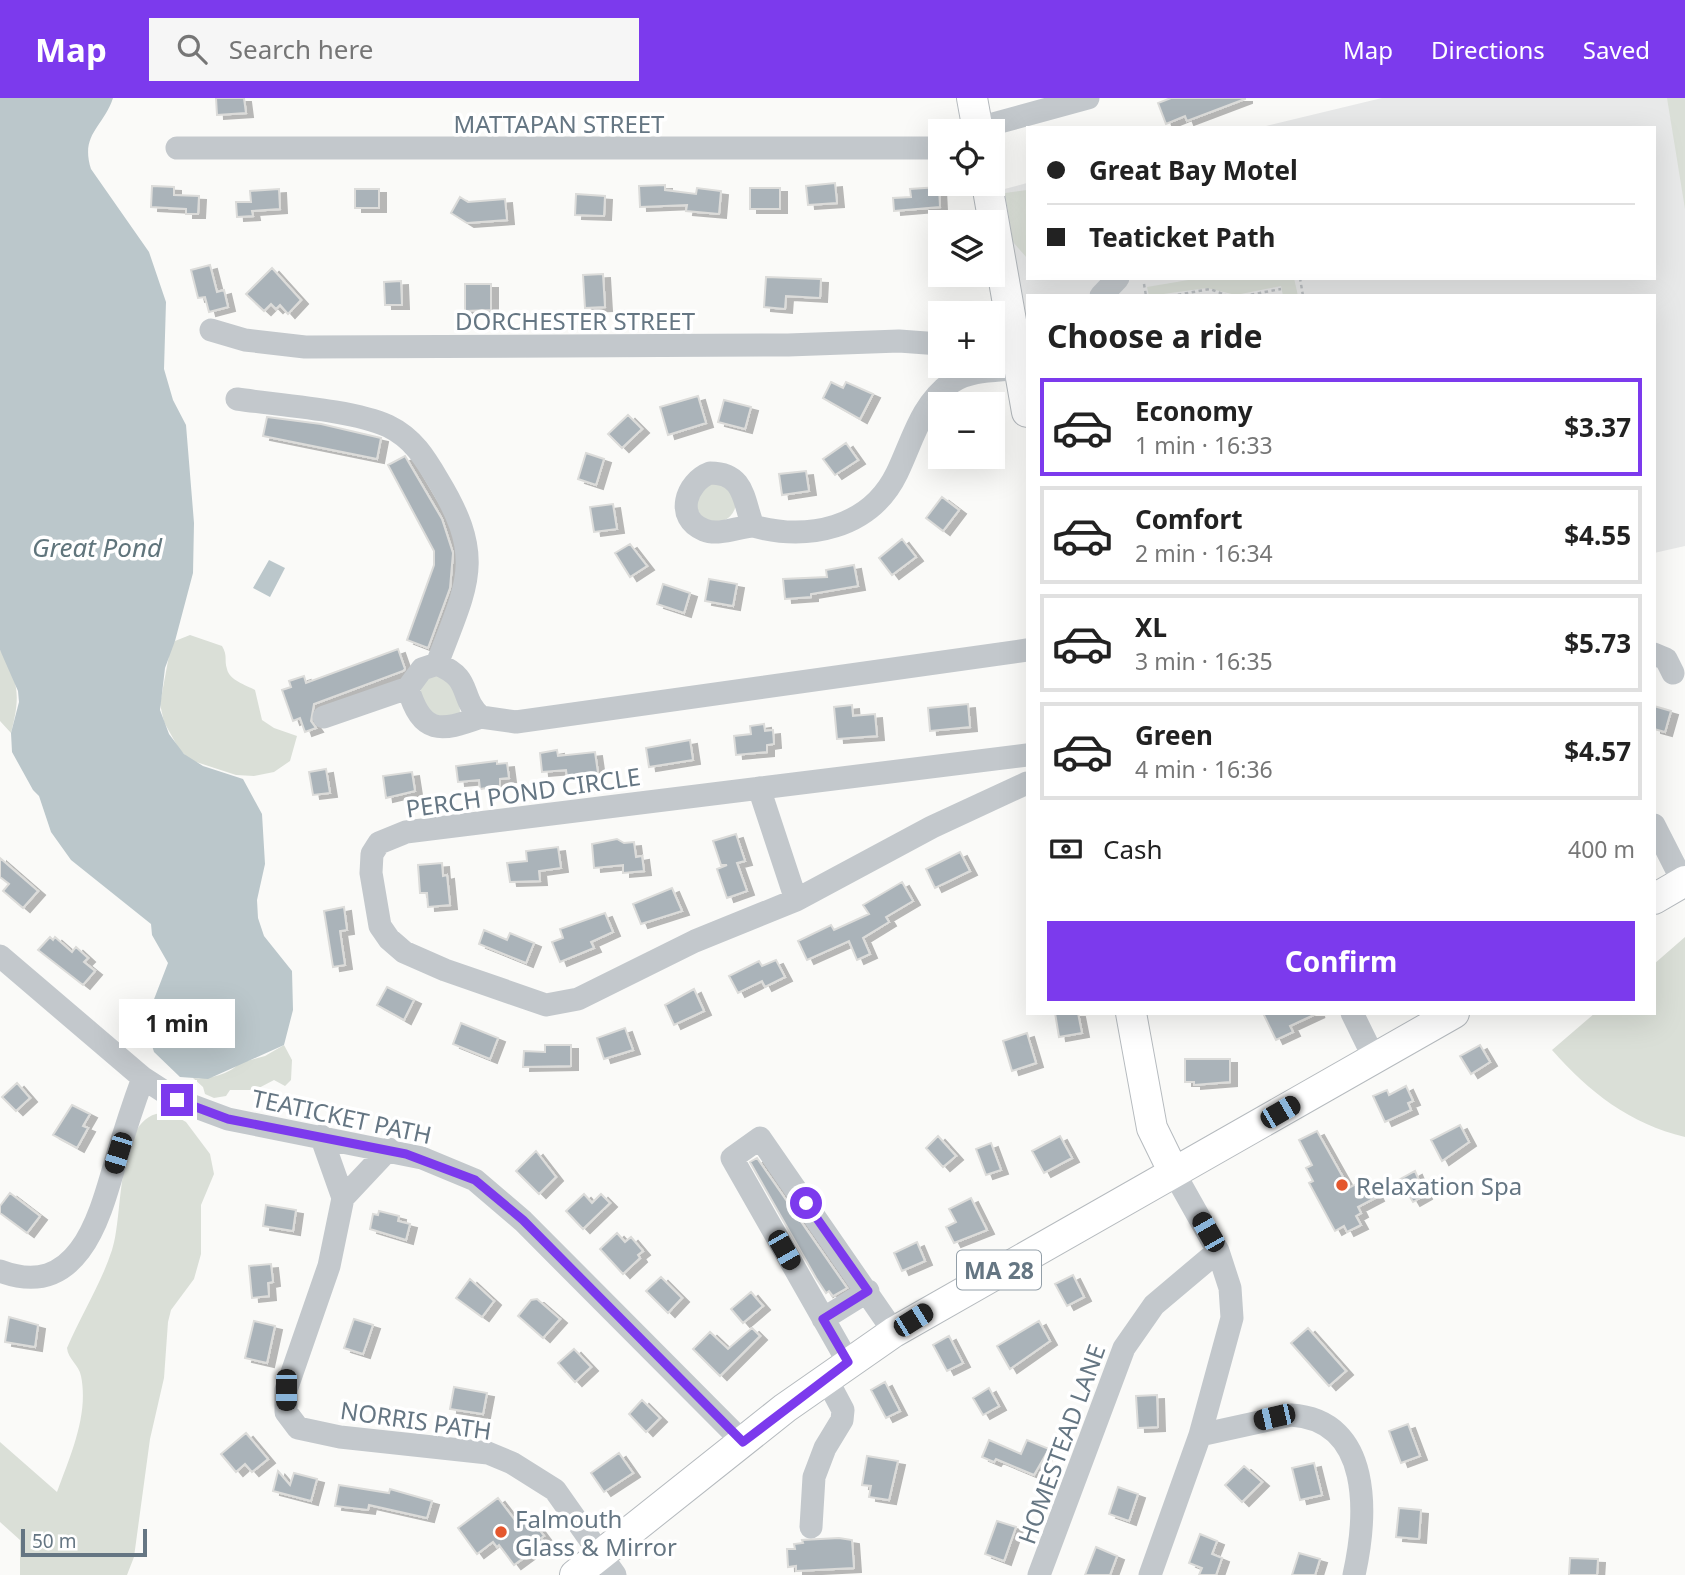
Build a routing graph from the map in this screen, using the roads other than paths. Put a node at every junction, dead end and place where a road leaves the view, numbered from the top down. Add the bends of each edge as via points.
1 (972, 98) edge
2 (1088, 98) edge
3 (976, 119) edge
4 (1005, 121) edge
5 (177, 148) dead end
6 (928, 148) edge
7 (988, 196) edge
8 (1116, 280) edge
9 (1103, 294) edge
10 (999, 301) edge
11 (211, 330) dead end
12 (1005, 342) edge
13 (928, 343) edge
14 (1020, 368) junction
15 (237, 399) dead end
16 (1026, 406) edge
17 (753, 526) dead end
18 (1026, 650) edge
19 (1656, 655) edge
20 (437, 664) junction
21 (1673, 673) dead end
22 (408, 688) junction
23 (324, 717) dead end
24 (481, 717) junction
25 (1026, 755) edge
26 (1026, 783) edge
27 (759, 788) junction
28 (1656, 829) edge
29 (1684, 882) edge
30 (1656, 898) edge
31 (796, 900) junction
32 (0, 956) edge
33 (1131, 1015) edge
34 (1353, 1015) edge
35 (1450, 1015) edge
36 (1374, 1058) junction
37 (143, 1079) junction
38 (321, 1136) junction
39 (389, 1149) junction
40 (1173, 1171) junction
41 (344, 1198) junction
42 (1218, 1251) junction
43 (0, 1271) edge
44 (868, 1291) junction
45 (823, 1319) junction
46 (894, 1332) junction
47 (837, 1370) junction
48 (1200, 1435) junction
49 (743, 1442) junction
50 (811, 1527) dead end
51 (609, 1564) edge
52 (575, 1575) edge
53 (1039, 1575) edge
54 (1150, 1575) edge
55 (1354, 1575) edge

1 - 3 main road
2 - 4 street
5 - 6 street, MATTAPAN STREET
7 - 10 main road
8 - 9 street
11 - 13 street, DORCHESTER STREET via 245,340 305,347
12 - 14 main road
14 - 16 main road
14 - 17 street via 972,373 943,390 919,420 889,486 856,516 824,531 803,534
15 - 20 street via 363,418 396,430 419,449 452,502 469,556 464,592
18 - 24 street via 516,722
19 - 21 street via 1666,659
20 - 22 street via 422,669
20 - 24 street via 462,681 468,702
22 - 23 street
22 - 24 street via 416,712 432,726 449,728
25 - 27 street, PERCH POND CIRCLE
26 - 31 street, PERCH POND CIRCLE via 932,827
27 - 31 street
27 - 31 street, PERCH POND CIRCLE via 388,838 372,854 380,926 404,951 457,975 546,1005 578,999 695,941
28 - 29 street
29 - 30 main road
32 - 37 street, TEATICKET PATH
33 - 40 main road via 1152,1128
34 - 36 street
35 - 36 main road, MA 28
36 - 40 main road, MA 28
37 - 38 street, TEATICKET PATH via 201,1111
37 - 43 street via 91,1236 71,1261 56,1271 34,1276
38 - 39 street, TEATICKET PATH
38 - 41 street
39 - 41 street, NORRIS PATH
39 - 49 street, TEATICKET PATH via 461,1172 485,1188 523,1220
40 - 42 street
40 - 46 main road, MA 28
41 - 51 street, NORRIS PATH via 320,1297 286,1390 286,1412 298,1428 488,1453 512,1462 555,1490
42 - 48 street via 1230,1288 1232,1318
42 - 53 street, HOMESTEAD LANE via 1154,1305 1124,1348
44 - 45 street
44 - 45 street via 760,1138 732,1158
44 - 46 street
45 - 47 street
46 - 47 main road, MA 28
47 - 49 main road, MA 28
47 - 50 street via 844,1410 814,1477
48 - 54 street
48 - 55 street via 1292,1415 1319,1420 1341,1435 1354,1459 1360,1494
49 - 51 main road, MA 28
51 - 52 main road, MA 28

